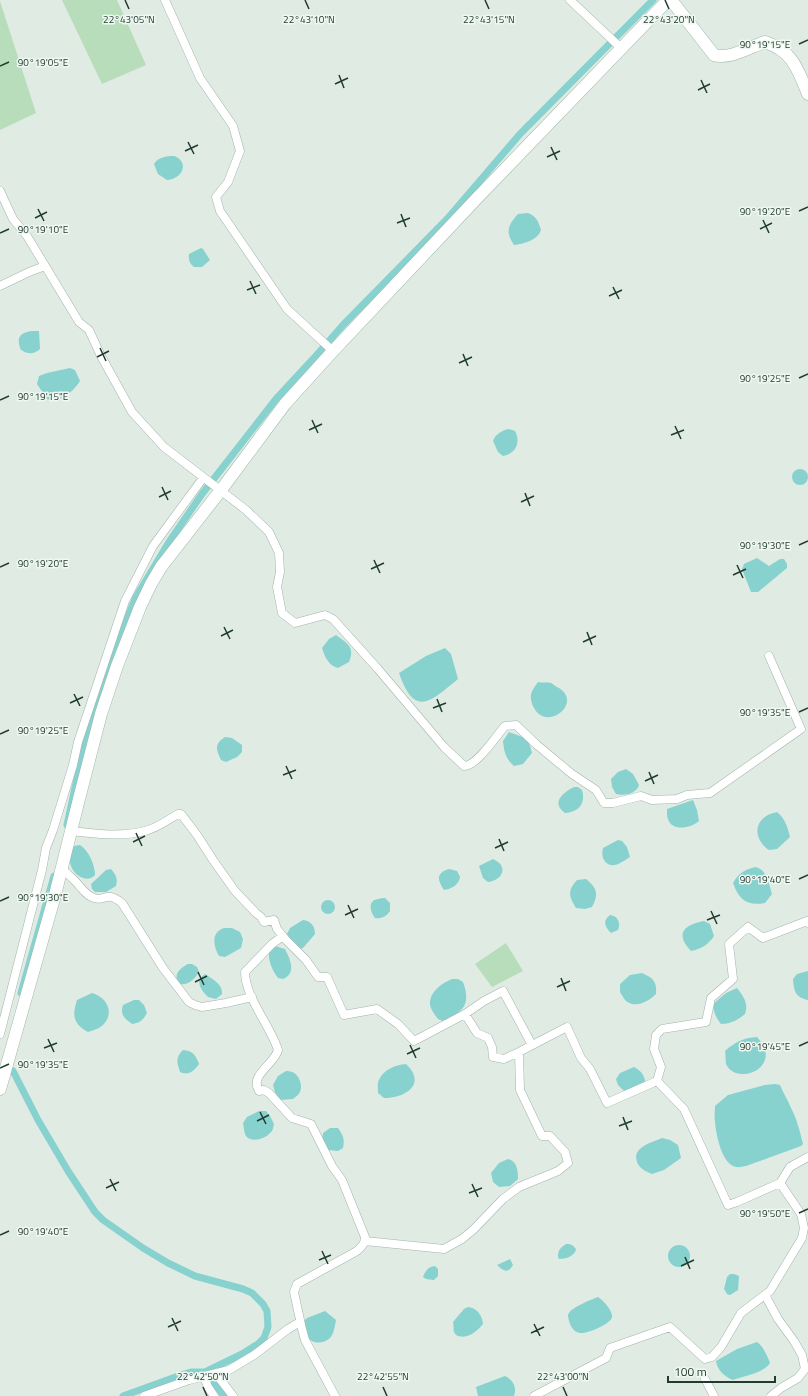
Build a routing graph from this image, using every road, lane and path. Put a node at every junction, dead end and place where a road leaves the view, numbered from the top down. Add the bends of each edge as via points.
1 (165, 0) edge
2 (570, 0) edge
3 (667, 1) edge
4 (621, 48) junction
5 (808, 94) edge
6 (0, 191) edge
7 (45, 266) junction
8 (0, 286) edge
9 (333, 351) junction
10 (203, 478) junction
11 (221, 490) junction
12 (769, 656) dead end
13 (71, 831) junction
14 (62, 868) junction
15 (808, 923) edge
16 (283, 936) junction
17 (252, 997) junction
18 (465, 1014) junction
19 (0, 1034) edge
20 (532, 1045) junction
21 (519, 1052) junction
22 (657, 1081) junction
23 (0, 1089) edge
24 (808, 1157) edge
25 (780, 1183) junction
26 (365, 1241) junction
27 (765, 1295) junction
28 (300, 1322) junction
29 (216, 1373) junction
30 (204, 1377) junction
31 (705, 1379) dead end
32 (144, 1396) edge
33 (214, 1396) edge
34 (233, 1396) edge
35 (335, 1396) edge
36 (534, 1396) edge
37 (714, 1396) edge
38 (771, 1396) edge

1 - 9 street via 200,78 233,126 240,151 228,182 216,197 220,211 287,309
2 - 4 street
3 - 4 street
3 - 5 street via 674,5 714,54 720,57 765,42 777,47 796,65
4 - 9 street
6 - 7 street via 13,218
7 - 8 street
7 - 10 street via 79,322 89,330 100,356 132,412 164,447
9 - 11 street via 285,404
10 - 11 street
10 - 19 street via 153,546 125,601 46,848
11 - 12 street via 269,532 276,545 280,572 277,588 282,613 295,623 324,615 333,619 444,747 464,766 471,765 482,755 505,726 516,725 566,770 596,790 604,803 641,796 652,800 677,799 686,795 710,793 801,729
11 - 13 street via 161,568 140,607 102,714
13 - 14 street
13 - 16 street via 99,834 140,832 161,825 181,814 236,891 264,922 274,920
14 - 17 street via 84,893 98,899 114,896 122,903 163,968 189,1002 202,1007
14 - 23 street
15 - 22 street via 807,921 763,938 748,928 729,944 733,979 711,998 706,1022 662,1029 656,1035 654,1050 661,1067
16 - 17 street via 245,972
16 - 18 street via 318,977 327,977 344,1015 377,1009 398,1024 414,1041
17 - 26 street via 278,1050 274,1059 257,1077 257,1090 269,1093 292,1118 311,1124 342,1180 359,1219
18 - 20 street via 503,992
18 - 21 street via 477,1033 488,1038 493,1057 504,1059
20 - 21 street
20 - 22 street via 567,1027 581,1058 590,1069 607,1103
21 - 26 street via 520,1090 523,1099 534,1116 542,1136 550,1136 565,1152 568,1163 519,1187 503,1199 462,1240 444,1249
22 - 25 street via 684,1109 728,1205
24 - 25 street via 790,1168
25 - 27 street via 801,1214 804,1228 802,1238 770,1291
26 - 28 street via 357,1251 297,1284 294,1292
27 - 36 street via 741,1313 721,1347 712,1357 705,1359 670,1327 610,1348 606,1358
27 - 38 street via 802,1355 805,1370 798,1378
28 - 29 street via 239,1365
28 - 35 street via 305,1340
29 - 30 street
29 - 34 street
30 - 32 street
30 - 33 street
31 - 37 street

